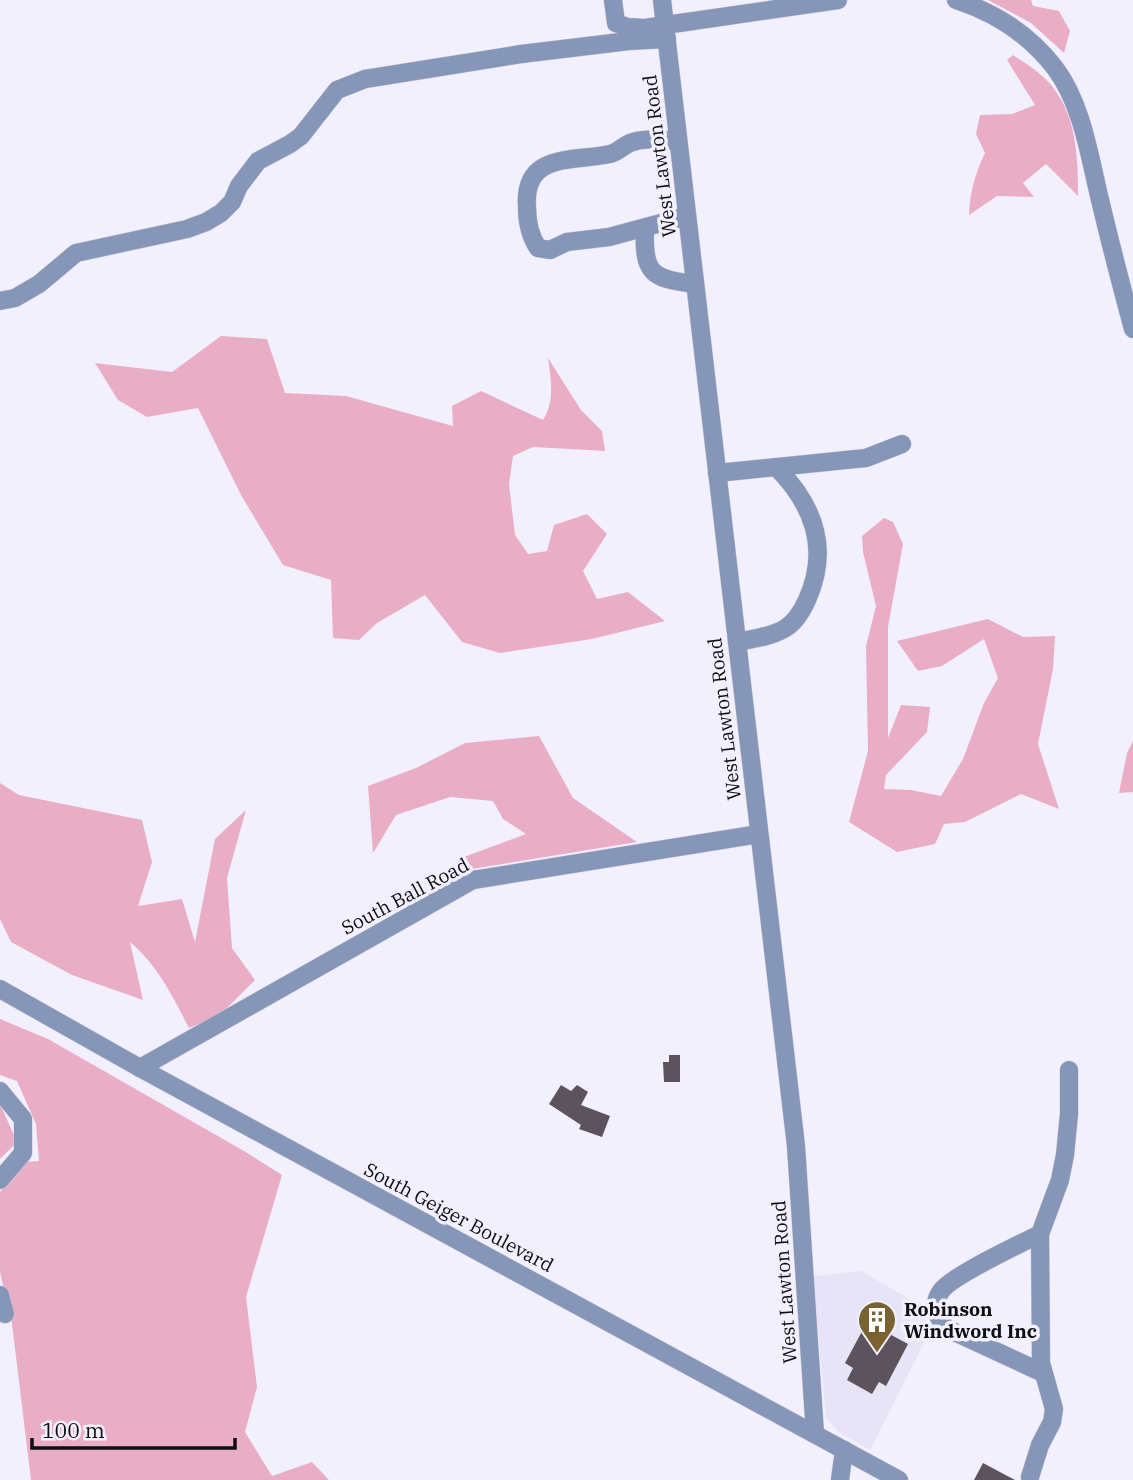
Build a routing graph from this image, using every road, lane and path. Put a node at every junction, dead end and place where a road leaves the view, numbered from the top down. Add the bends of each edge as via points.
1 (613, 0) edge
2 (662, 0) edge
3 (838, 0) edge
4 (956, 0) edge
5 (666, 32) junction
6 (678, 141) junction
7 (687, 216) junction
8 (645, 228) junction
9 (695, 284) junction
10 (0, 301) edge
11 (1133, 329) edge
12 (902, 444) dead end
13 (776, 467) junction
14 (717, 473) junction
15 (737, 642) junction
16 (759, 834) junction
17 (0, 989) edge
18 (140, 1068) junction
19 (1069, 1070) dead end
20 (0, 1091) edge
21 (0, 1180) edge
22 (1040, 1234) junction
23 (0, 1295) edge
24 (5, 1314) dead end
25 (1043, 1373) junction
26 (815, 1434) junction
27 (844, 1450) junction
28 (1029, 1479) edge
29 (839, 1480) edge
30 (899, 1480) edge

1 - 5 street via 616,23
2 - 5 street, West Lawton Road
3 - 5 street
4 - 11 street via 1019,31 1042,52 1067,87
5 - 6 street, West Lawton Road
5 - 10 street via 365,79 337,90 300,136 258,161 221,213 187,229 76,253 39,284
6 - 7 street, West Lawton Road
6 - 8 street via 640,140 611,154 566,159 542,169 528,182 527,219 538,248 550,250 567,242
7 - 8 street
7 - 9 street, West Lawton Road
8 - 9 street via 644,252 655,274
9 - 14 street, West Lawton Road
12 - 13 street via 866,458
13 - 14 street
13 - 15 street via 797,490 815,529 815,582 803,609 785,628
14 - 15 street, West Lawton Road
15 - 16 street, West Lawton Road
16 - 18 street, South Ball Road via 473,880
16 - 26 street, West Lawton Road via 796,1146
17 - 18 street, South Geiger Boulevard
18 - 26 street, South Geiger Boulevard
19 - 22 street via 1065,1155
20 - 21 street via 23,1119 23,1153
22 - 25 street
22 - 25 street via 942,1289 935,1311 948,1329
23 - 24 street
25 - 28 street via 1054,1409
26 - 27 street, South Geiger Boulevard
27 - 29 street
27 - 30 street, South Geiger Boulevard

